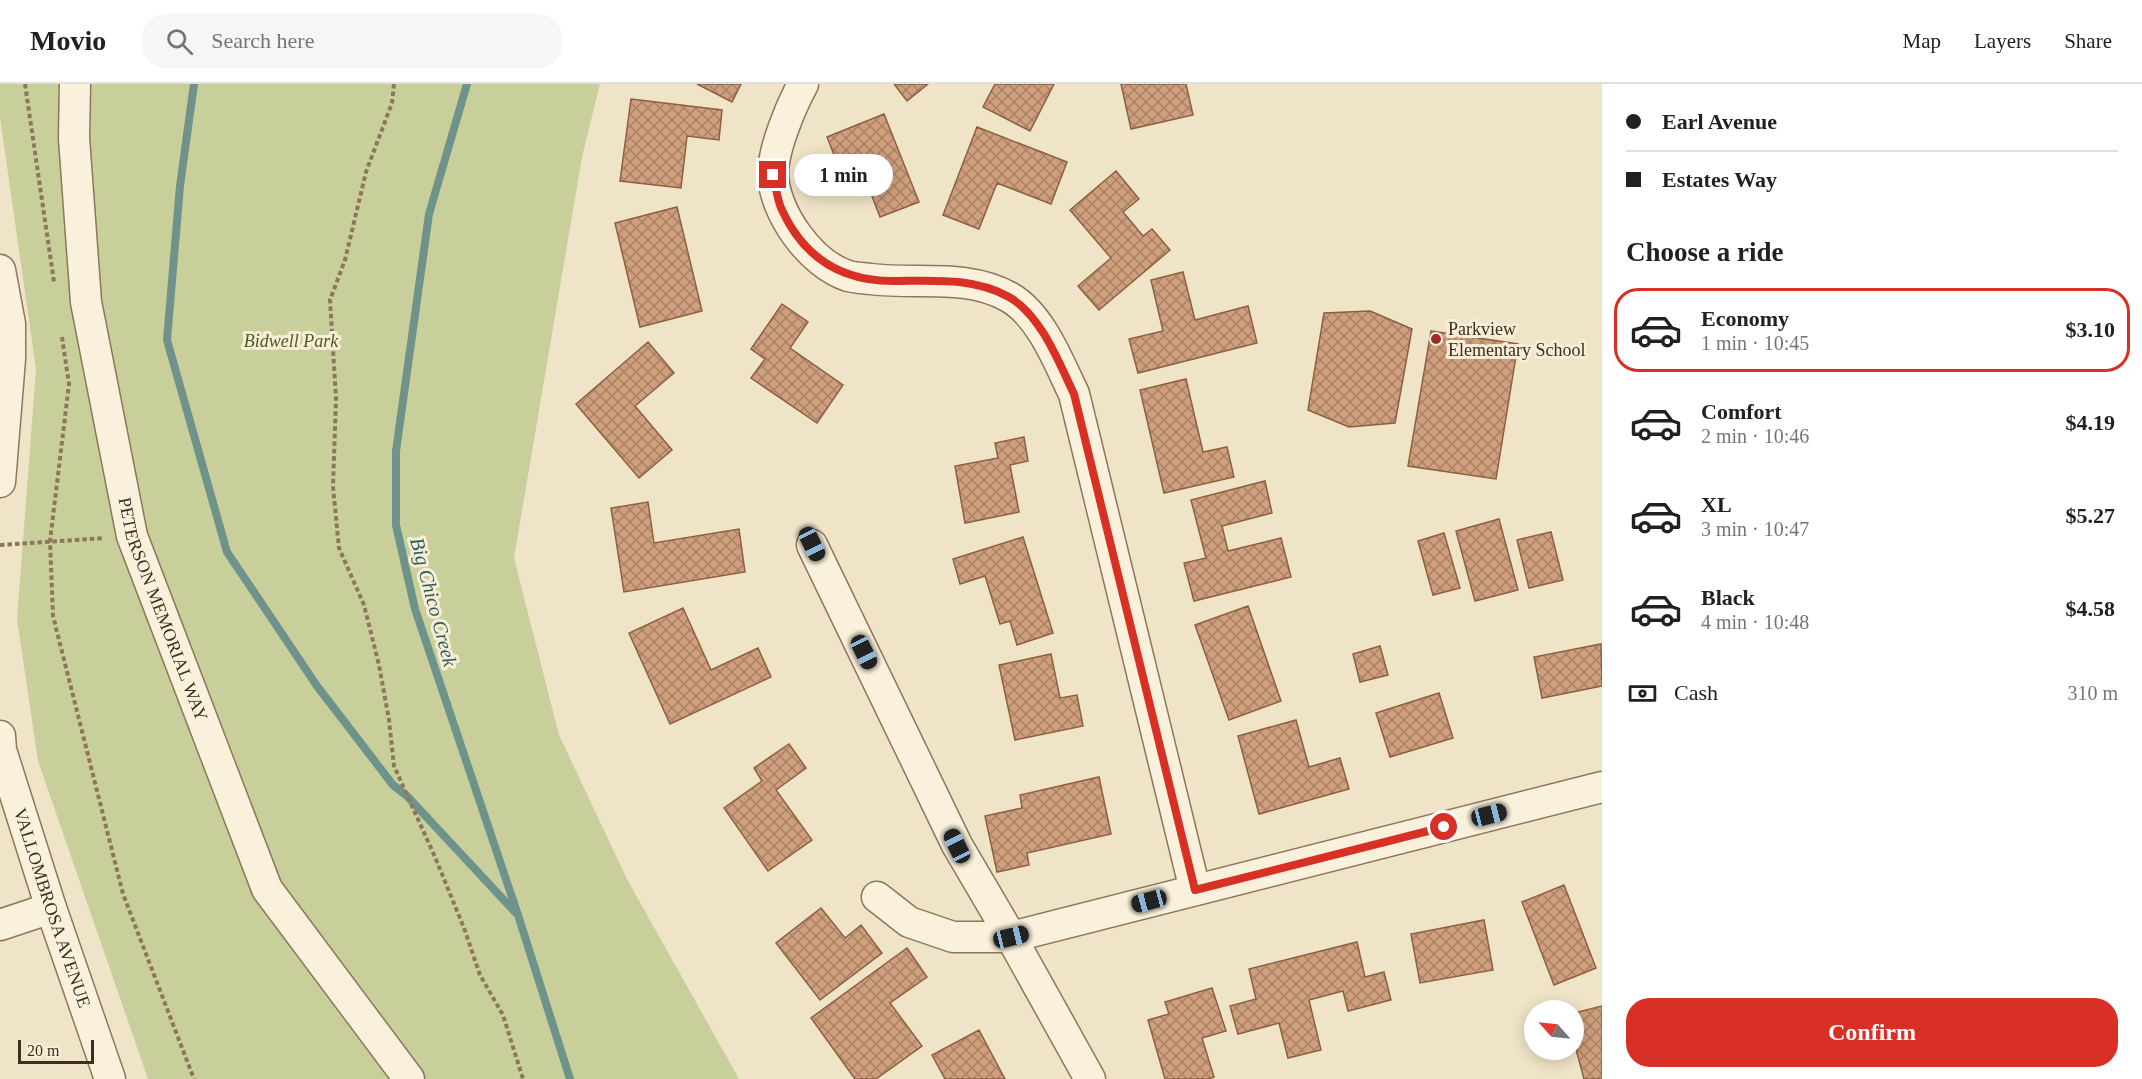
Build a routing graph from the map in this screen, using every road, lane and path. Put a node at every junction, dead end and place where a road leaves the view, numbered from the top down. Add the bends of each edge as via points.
1 (25, 84) edge
2 (75, 84) edge
3 (394, 84) edge
4 (803, 84) edge
5 (0, 270) edge
6 (55, 289) dead end
7 (62, 336) dead end
8 (0, 482) edge
9 (132, 536) junction
10 (50, 541) junction
11 (812, 544) dead end
12 (0, 545) edge
13 (0, 736) edge
14 (1602, 787) edge
15 (1195, 890) junction
16 (877, 897) dead end
17 (51, 908) junction
18 (0, 925) edge
19 (1011, 937) junction
20 (110, 1079) edge
21 (194, 1079) edge
22 (409, 1079) edge
23 (523, 1079) edge
24 (1090, 1079) edge

1 - 6 path
2 - 9 street, PETERSON MEMORIAL WAY via 74,138 86,302
3 - 23 path via 392,103 366,172 345,260 330,300 336,398 333,487 339,548 364,605 379,665 394,766 456,908 480,975 503,1015
4 - 15 street via 780,140 773,175 781,209 801,242 820,261 848,276 979,284 1010,297 1029,314 1052,347 1074,394
5 - 8 street via 10,324 10,359
7 - 10 path via 69,384
9 - 10 path
9 - 22 street, PETERSON MEMORIAL WAY via 267,889
10 - 12 path
10 - 21 path via 53,616 123,894
11 - 19 street via 957,846
13 - 17 street, VALLOMBROSA AVENUE via 1,750
14 - 15 street
15 - 19 street
16 - 19 street via 909,922 953,937
17 - 18 street
17 - 20 street, VALLOMBROSA AVENUE
19 - 24 street

